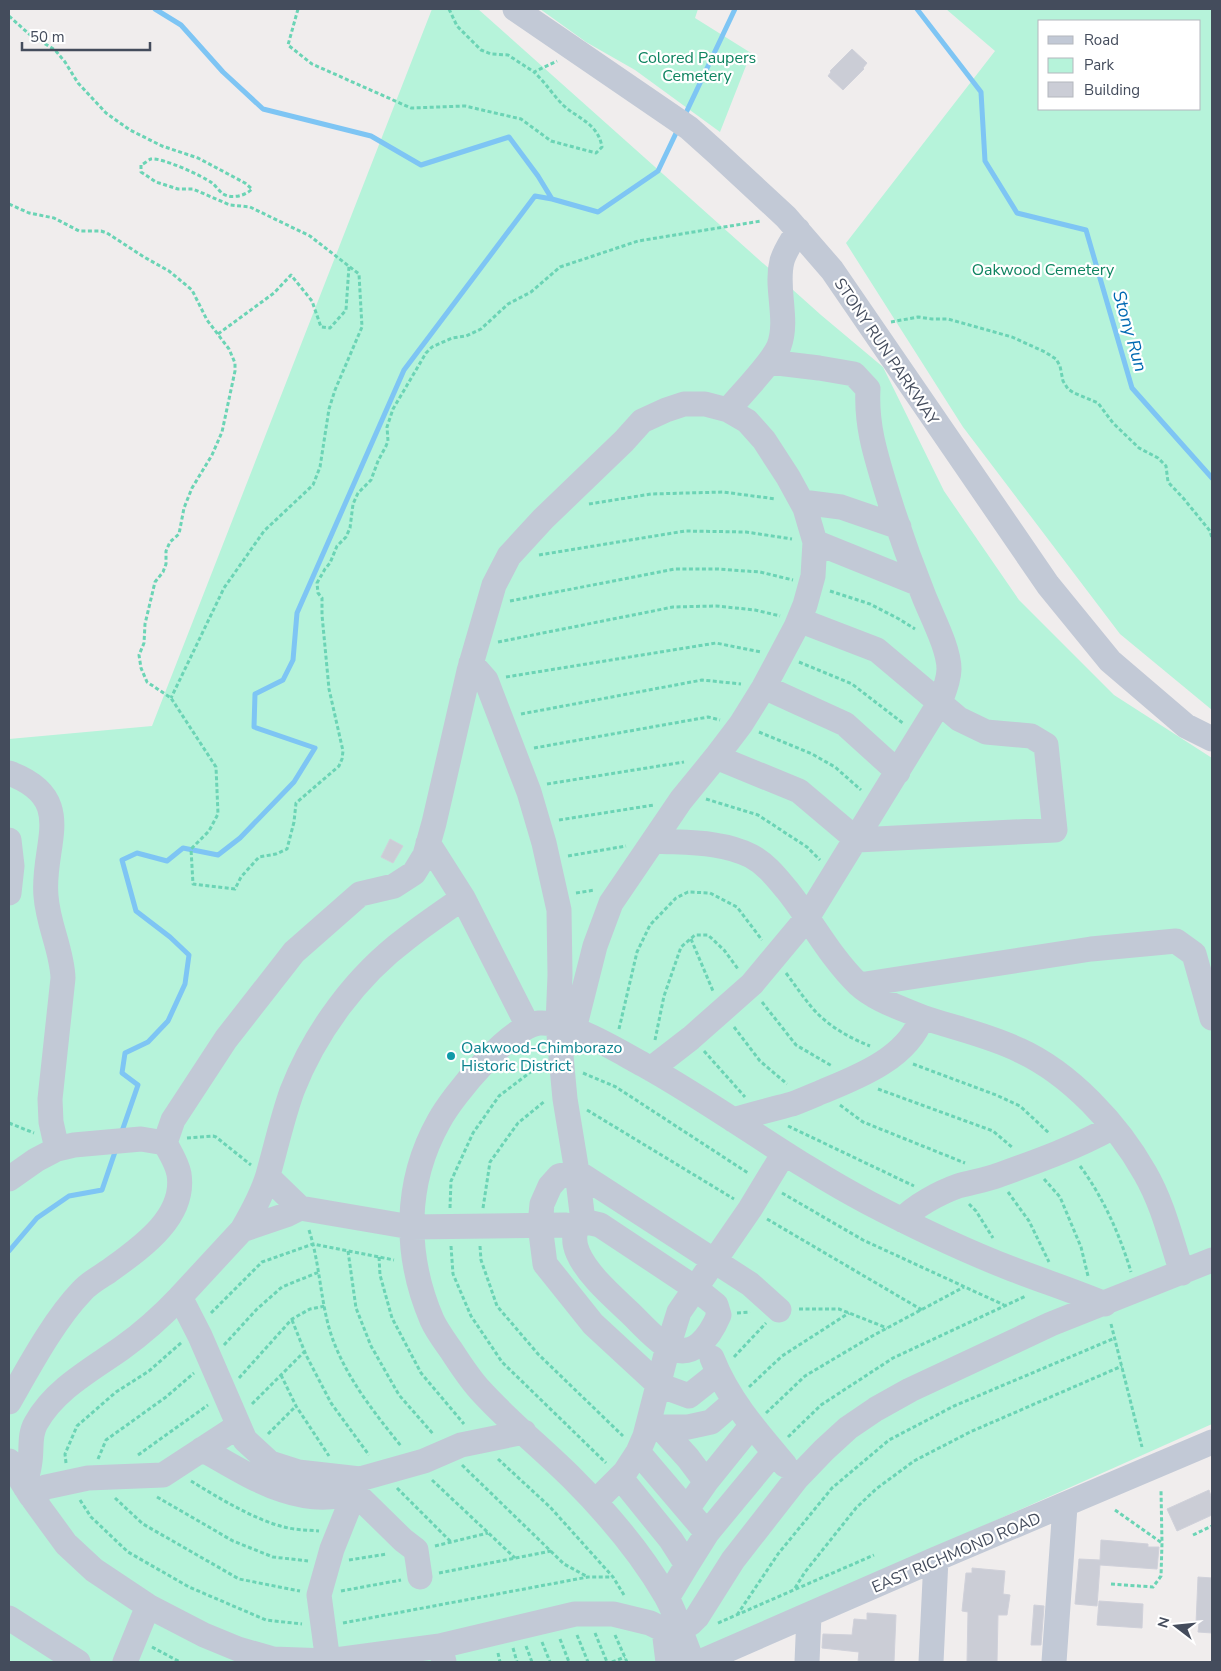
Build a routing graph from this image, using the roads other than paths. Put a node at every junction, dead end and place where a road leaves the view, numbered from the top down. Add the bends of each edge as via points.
1 (515, 9) edge
2 (792, 223) junction
3 (769, 362) junction
4 (728, 410) junction
5 (802, 502) junction
6 (898, 527) junction
7 (815, 542) junction
8 (919, 584) junction
9 (799, 620) junction
10 (477, 663) junction
11 (764, 687) junction
12 (940, 702) junction
13 (1212, 739) edge
14 (716, 757) junction
15 (898, 772) junction
16 (9, 773) edge
17 (9, 840) edge
18 (857, 840) junction
19 (654, 841) junction
20 (428, 843) junction
21 (9, 893) edge
22 (463, 898) junction
23 (807, 918) junction
24 (859, 985) junction
25 (922, 1017) junction
26 (1212, 1018) edge
27 (528, 1026) junction
28 (566, 1027) junction
29 (651, 1069) junction
30 (733, 1120) junction
31 (1113, 1127) junction
32 (174, 1141) junction
33 (57, 1149) junction
34 (784, 1153) junction
35 (261, 1172) junction
36 (577, 1172) junction
37 (9, 1179) edge
38 (304, 1217) junction
39 (902, 1220) junction
40 (580, 1224) junction
41 (540, 1225) junction
42 (412, 1227) junction
43 (242, 1230) junction
44 (1212, 1260) edge
45 (714, 1262) junction
46 (1182, 1273) junction
47 (695, 1288) junction
48 (180, 1297) junction
49 (1105, 1304) junction
50 (779, 1310) road end
51 (705, 1341) junction
52 (668, 1347) junction
53 (718, 1373) junction
54 (659, 1385) junction
55 (689, 1396) junction
56 (9, 1402) edge
57 (734, 1402) junction
58 (237, 1423) junction
59 (699, 1424) junction
60 (655, 1425) junction
61 (752, 1425) junction
62 (524, 1432) junction
63 (1212, 1442) edge
64 (202, 1449) junction
65 (638, 1452) junction
66 (774, 1452) junction
67 (686, 1456) junction
68 (9, 1461) edge
69 (620, 1477) junction
70 (797, 1478) junction
71 (360, 1480) junction
72 (706, 1482) junction
73 (28, 1492) junction
74 (595, 1502) junction
75 (1065, 1506) junction
76 (687, 1509) junction
77 (707, 1533) junction
78 (936, 1559) junction
79 (686, 1565) junction
80 (420, 1577) dead end
81 (668, 1598) junction
82 (148, 1606) junction
83 (809, 1615) junction
84 (9, 1618) edge
85 (675, 1633) junction
86 (442, 1654) edge
87 (78, 1662) edge
88 (124, 1662) edge
89 (328, 1662) edge
90 (668, 1662) edge
91 (693, 1662) edge
92 (700, 1662) edge
93 (807, 1662) edge
94 (931, 1662) edge
95 (1054, 1662) edge

1 - 2 street, STONY RUN PARKWAY via 688,128
2 - 3 street via 780,275 782,329 778,346
2 - 13 street, STONY RUN PARKWAY via 832,270 1048,585 1110,661 1186,726
3 - 4 street
3 - 6 street via 854,374 868,389 868,418 873,446
4 - 5 street via 747,421 764,440
4 - 10 street via 705,404 684,404 642,421 543,519 509,556 494,585
5 - 6 street via 841,507
5 - 7 street
6 - 8 street
7 - 8 street
7 - 9 street via 813,576
8 - 12 street via 945,649 949,669
9 - 11 street
9 - 12 street via 877,650
10 - 20 street
10 - 28 street via 527,787 548,860 559,910
11 - 14 street
11 - 15 street via 845,724
12 - 15 street
12 - 18 street via 959,719 986,732 1031,736 1046,745 1055,830
14 - 18 street via 799,792
14 - 19 street via 681,800
15 - 18 street
16 - 33 street via 39,790 46,801 52,825 45,894 63,965 50,1099
17 - 21 street via 12,866
18 - 23 street
19 - 23 street via 726,846 752,856 770,870
19 - 28 street via 611,903
20 - 22 street
20 - 32 street via 414,873 394,886 360,894 294,952 226,1039 173,1120
22 - 27 street
22 - 35 street via 384,957 342,1003 306,1060
23 - 24 street
23 - 29 street via 752,984
24 - 25 street
24 - 26 street via 1091,949 1176,941 1194,954
25 - 30 street via 902,1047 854,1079 794,1103
25 - 31 street via 1000,1042 1038,1059 1081,1092
27 - 28 street via 539,1023
27 - 42 street via 504,1044 473,1075 441,1116 429,1139 418,1174 412,1202
28 - 29 street
28 - 36 street via 565,1098
29 - 30 street
30 - 34 street
31 - 39 street via 1043,1159 945,1192 910,1211
31 - 46 street via 1153,1188
32 - 33 street via 141,1139
32 - 56 street via 178,1191 168,1217 158,1232 140,1248 82,1290 50,1334
33 - 37 street
34 - 39 street
34 - 45 street
35 - 38 street
35 - 43 street via 252,1214
36 - 40 street
36 - 41 street via 559,1176 550,1186 542,1204
36 - 45 street
38 - 42 street
38 - 43 street via 286,1215
39 - 49 street via 1010,1268
40 - 41 street
40 - 47 street via 600,1224
40 - 52 street via 575,1242 589,1269 606,1290
41 - 42 street
41 - 54 street via 544,1264 593,1324
42 - 62 street via 421,1291 434,1324 480,1390
43 - 48 street
44 - 46 street
45 - 47 street
45 - 50 street via 750,1284
46 - 49 street
47 - 51 street via 716,1305 719,1315
47 - 52 street via 680,1312
48 - 58 street
48 - 73 street via 143,1332 65,1388 44,1413 32,1434
49 - 70 street via 1051,1324 876,1409 848,1428
51 - 52 street via 682,1350
51 - 53 street
52 - 54 street
53 - 55 street
53 - 57 street
54 - 55 street
54 - 60 street
55 - 59 street
57 - 59 street
57 - 61 street
58 - 64 street
58 - 71 street via 245,1440 270,1463 298,1472
59 - 60 street
59 - 67 street
60 - 65 street via 645,1436
60 - 67 street
61 - 66 street
61 - 72 street
62 - 71 street via 461,1445
62 - 74 street
63 - 75 street, EAST RICHMOND ROAD
64 - 71 street via 280,1491 299,1495 341,1497
64 - 73 street via 163,1475 88,1478
65 - 69 street
65 - 76 street
66 - 70 street
66 - 77 street
67 - 72 street
68 - 73 street
69 - 74 street
69 - 79 street
70 - 85 street via 733,1560 697,1616
71 - 80 street via 403,1540 416,1550
71 - 89 street via 327,1563 319,1595
72 - 76 street
73 - 82 street via 66,1544 94,1570
74 - 81 street via 640,1556
75 - 78 street, EAST RICHMOND ROAD
75 - 95 street
76 - 77 street
77 - 79 street
78 - 83 street, EAST RICHMOND ROAD
78 - 94 street
79 - 81 street
81 - 85 street
82 - 88 street
82 - 89 street via 204,1635 273,1659
83 - 92 street, EAST RICHMOND ROAD
83 - 93 street
84 - 87 street
85 - 86 street via 614,1614 575,1614
85 - 90 street
85 - 91 street
86 - 89 street

